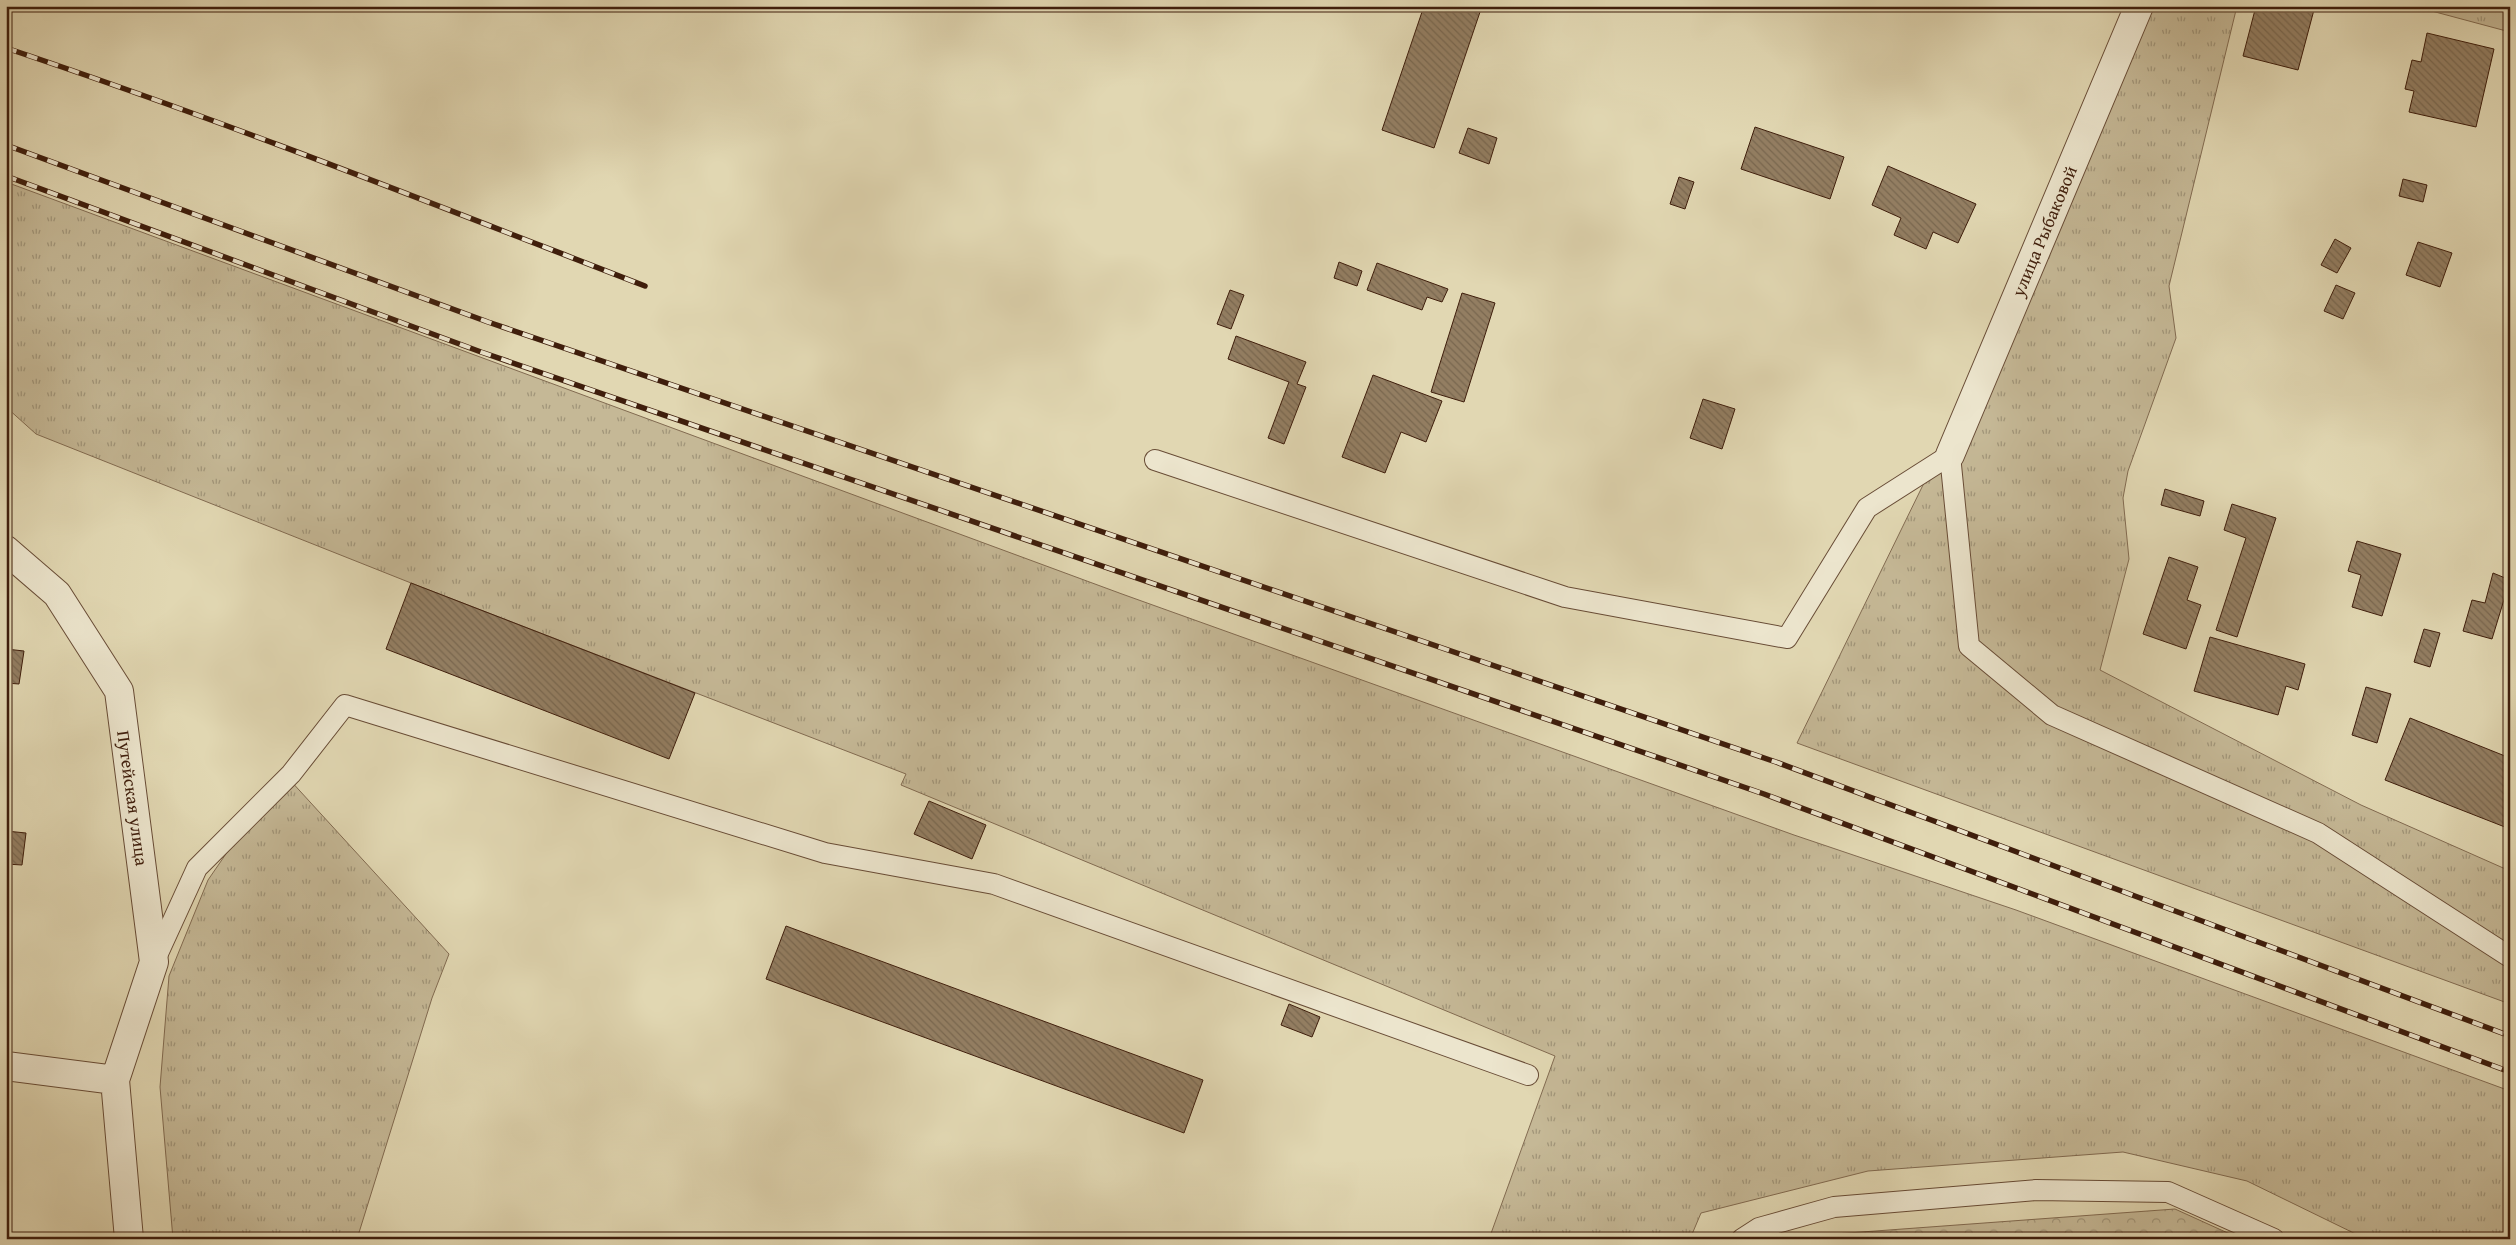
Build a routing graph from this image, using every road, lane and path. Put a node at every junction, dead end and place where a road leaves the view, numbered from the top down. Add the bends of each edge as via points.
1 (2139, 6) edge
2 (1950, 455) junction
3 (1156, 460) dead end
4 (6, 550) edge
5 (2510, 957) edge
6 (154, 962) junction
7 (6, 1066) edge
8 (1528, 1075) dead end
9 (115, 1080) junction
10 (129, 1239) edge
11 (1742, 1239) edge
12 (2274, 1239) edge

1 - 2 street, улица Рыбаковой
2 - 3 lane via 1868,508 1787,638 1565,597
2 - 5 lane via 1968,646 2052,715 2318,832
4 - 6 street, Путейская улица via 58,594 118,691
6 - 8 lane via 197,868 290,774 345,705 825,853 994,884
6 - 9 street, Путейская улица
7 - 9 street
9 - 10 street
11 - 12 lane via 1759,1228 1834,1207 2036,1190 2168,1192

